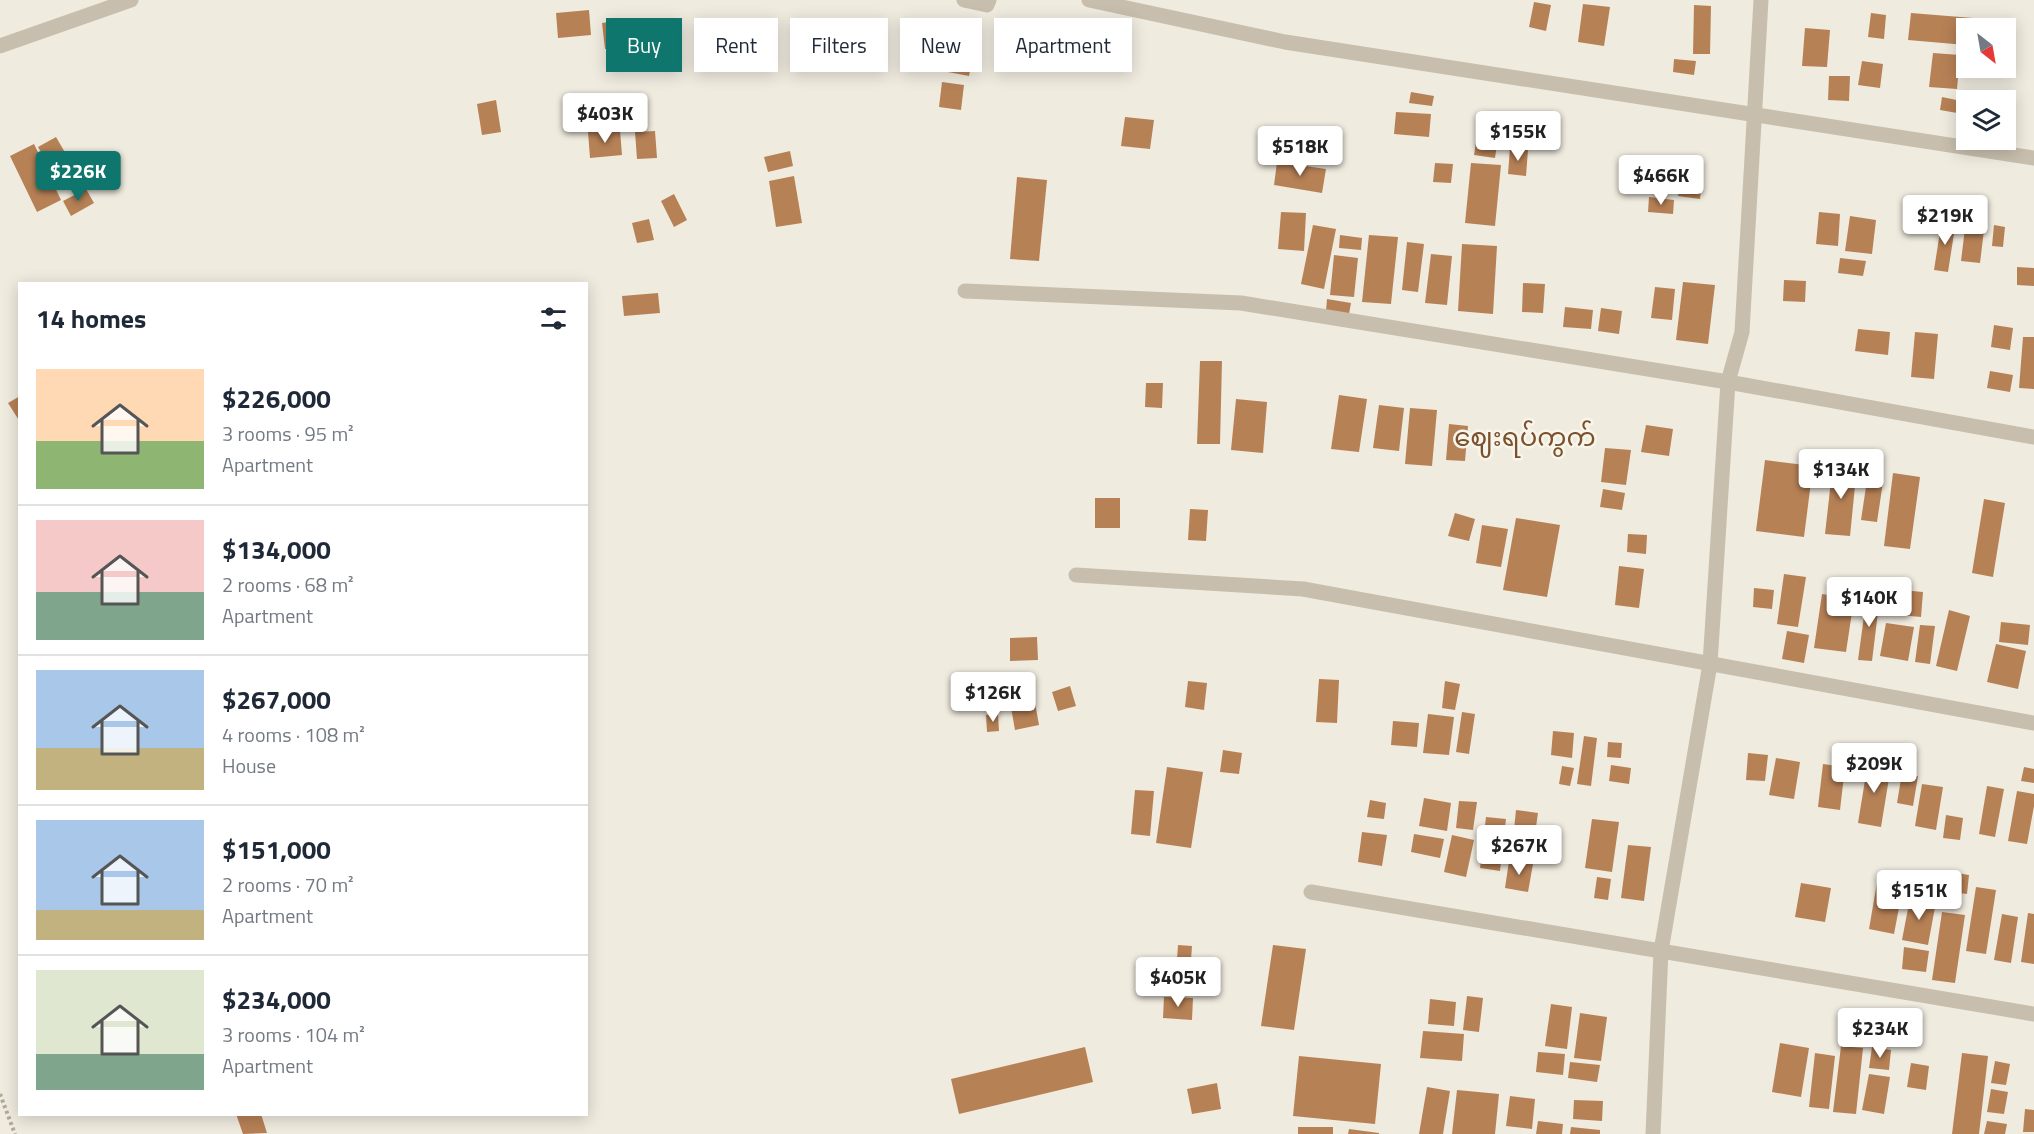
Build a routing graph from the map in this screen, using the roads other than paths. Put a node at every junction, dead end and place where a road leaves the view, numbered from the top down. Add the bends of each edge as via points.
1 (131, 0) edge
2 (964, 0) edge
3 (989, 0) edge
4 (1089, 0) edge
5 (1761, 0) edge
6 (0, 45) edge
7 (1754, 115) junction
8 (2034, 158) edge
9 (965, 291) dead end
10 (1728, 382) junction
11 (2034, 437) edge
12 (1076, 575) dead end
13 (1710, 664) junction
14 (2034, 723) edge
15 (1311, 892) dead end
16 (1661, 951) junction
17 (2034, 1014) edge
18 (1653, 1134) edge

1 - 6 street
2 - 3 street via 987,5
4 - 7 street via 1285,42
5 - 7 street
7 - 8 street
7 - 10 street via 1743,332
9 - 10 street via 1241,303
10 - 11 street
10 - 13 street
12 - 13 street via 1303,589
13 - 14 street
13 - 16 street
15 - 16 street
16 - 17 street
16 - 18 street

